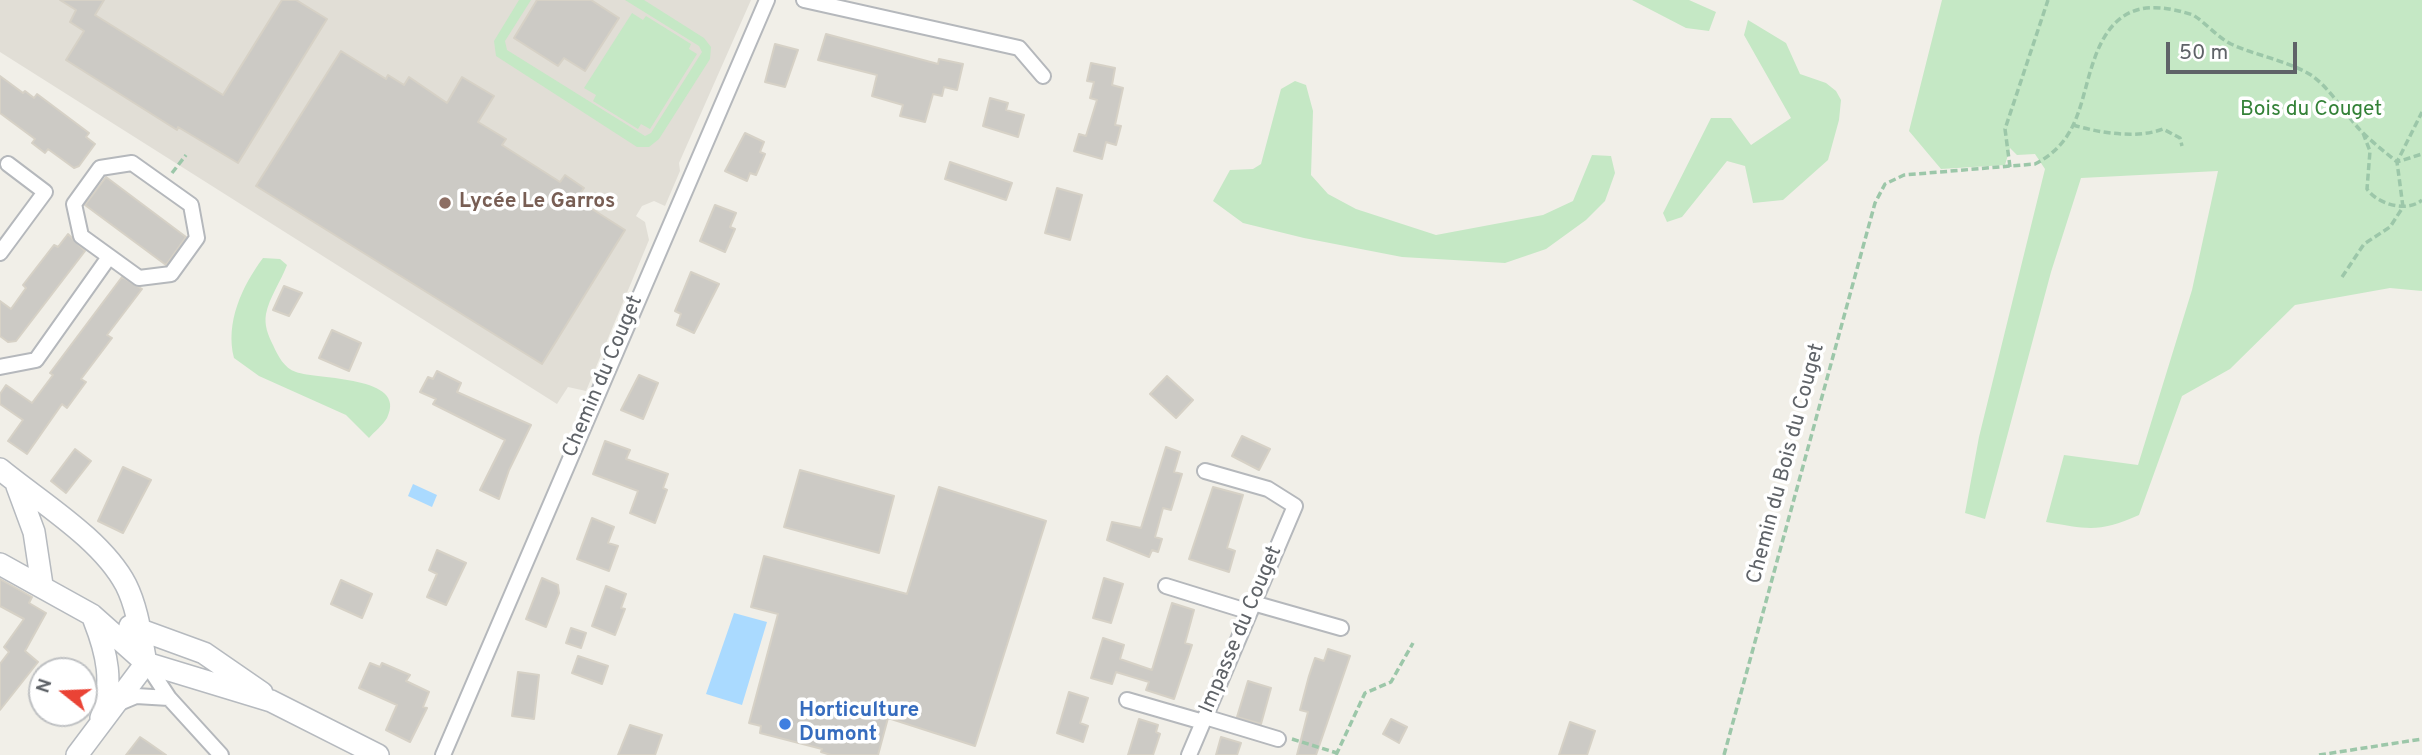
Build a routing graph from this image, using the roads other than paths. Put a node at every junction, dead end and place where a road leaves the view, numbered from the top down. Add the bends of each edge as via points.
1 (767, 0) edge
2 (804, 0) edge
3 (1044, 76) dead end
4 (8, 164) dead end
5 (0, 253) edge
6 (109, 257) junction
7 (0, 367) edge
8 (1205, 471) dead end
9 (7, 475) edge
10 (0, 564) edge
11 (42, 585) junction
12 (1166, 586) dead end
13 (1251, 608) junction
14 (92, 615) junction
15 (139, 628) junction
16 (1341, 628) dead end
17 (140, 657) junction
18 (169, 698) junction
19 (1128, 700) dead end
20 (271, 701) junction
21 (106, 715) junction
22 (1204, 720) junction
23 (1278, 739) road end
24 (77, 755) edge
25 (221, 755) edge
26 (377, 755) edge
27 (443, 755) edge
28 (1189, 755) edge

1 - 27 street, Chemin du Couget
2 - 3 street via 1019,48
4 - 5 street via 45,191
6 - 6 street via 139,278 171,274 197,238 191,205 132,163 100,168 74,204 81,236
6 - 7 street via 36,360
8 - 13 street, Impasse du Couget via 1268,489 1295,506
9 - 11 street via 34,532
9 - 15 street via 109,560 125,585
10 - 11 street
11 - 14 street
12 - 13 street
13 - 16 street
13 - 22 street, Impasse du Couget
14 - 15 street
14 - 17 street
14 - 21 street via 108,667
15 - 17 street
15 - 20 street via 204,653
17 - 18 street
17 - 20 street
17 - 21 street
18 - 21 street via 136,696
18 - 25 street
19 - 22 street
20 - 26 street
21 - 24 street
22 - 23 street
22 - 28 street, Impasse du Couget

